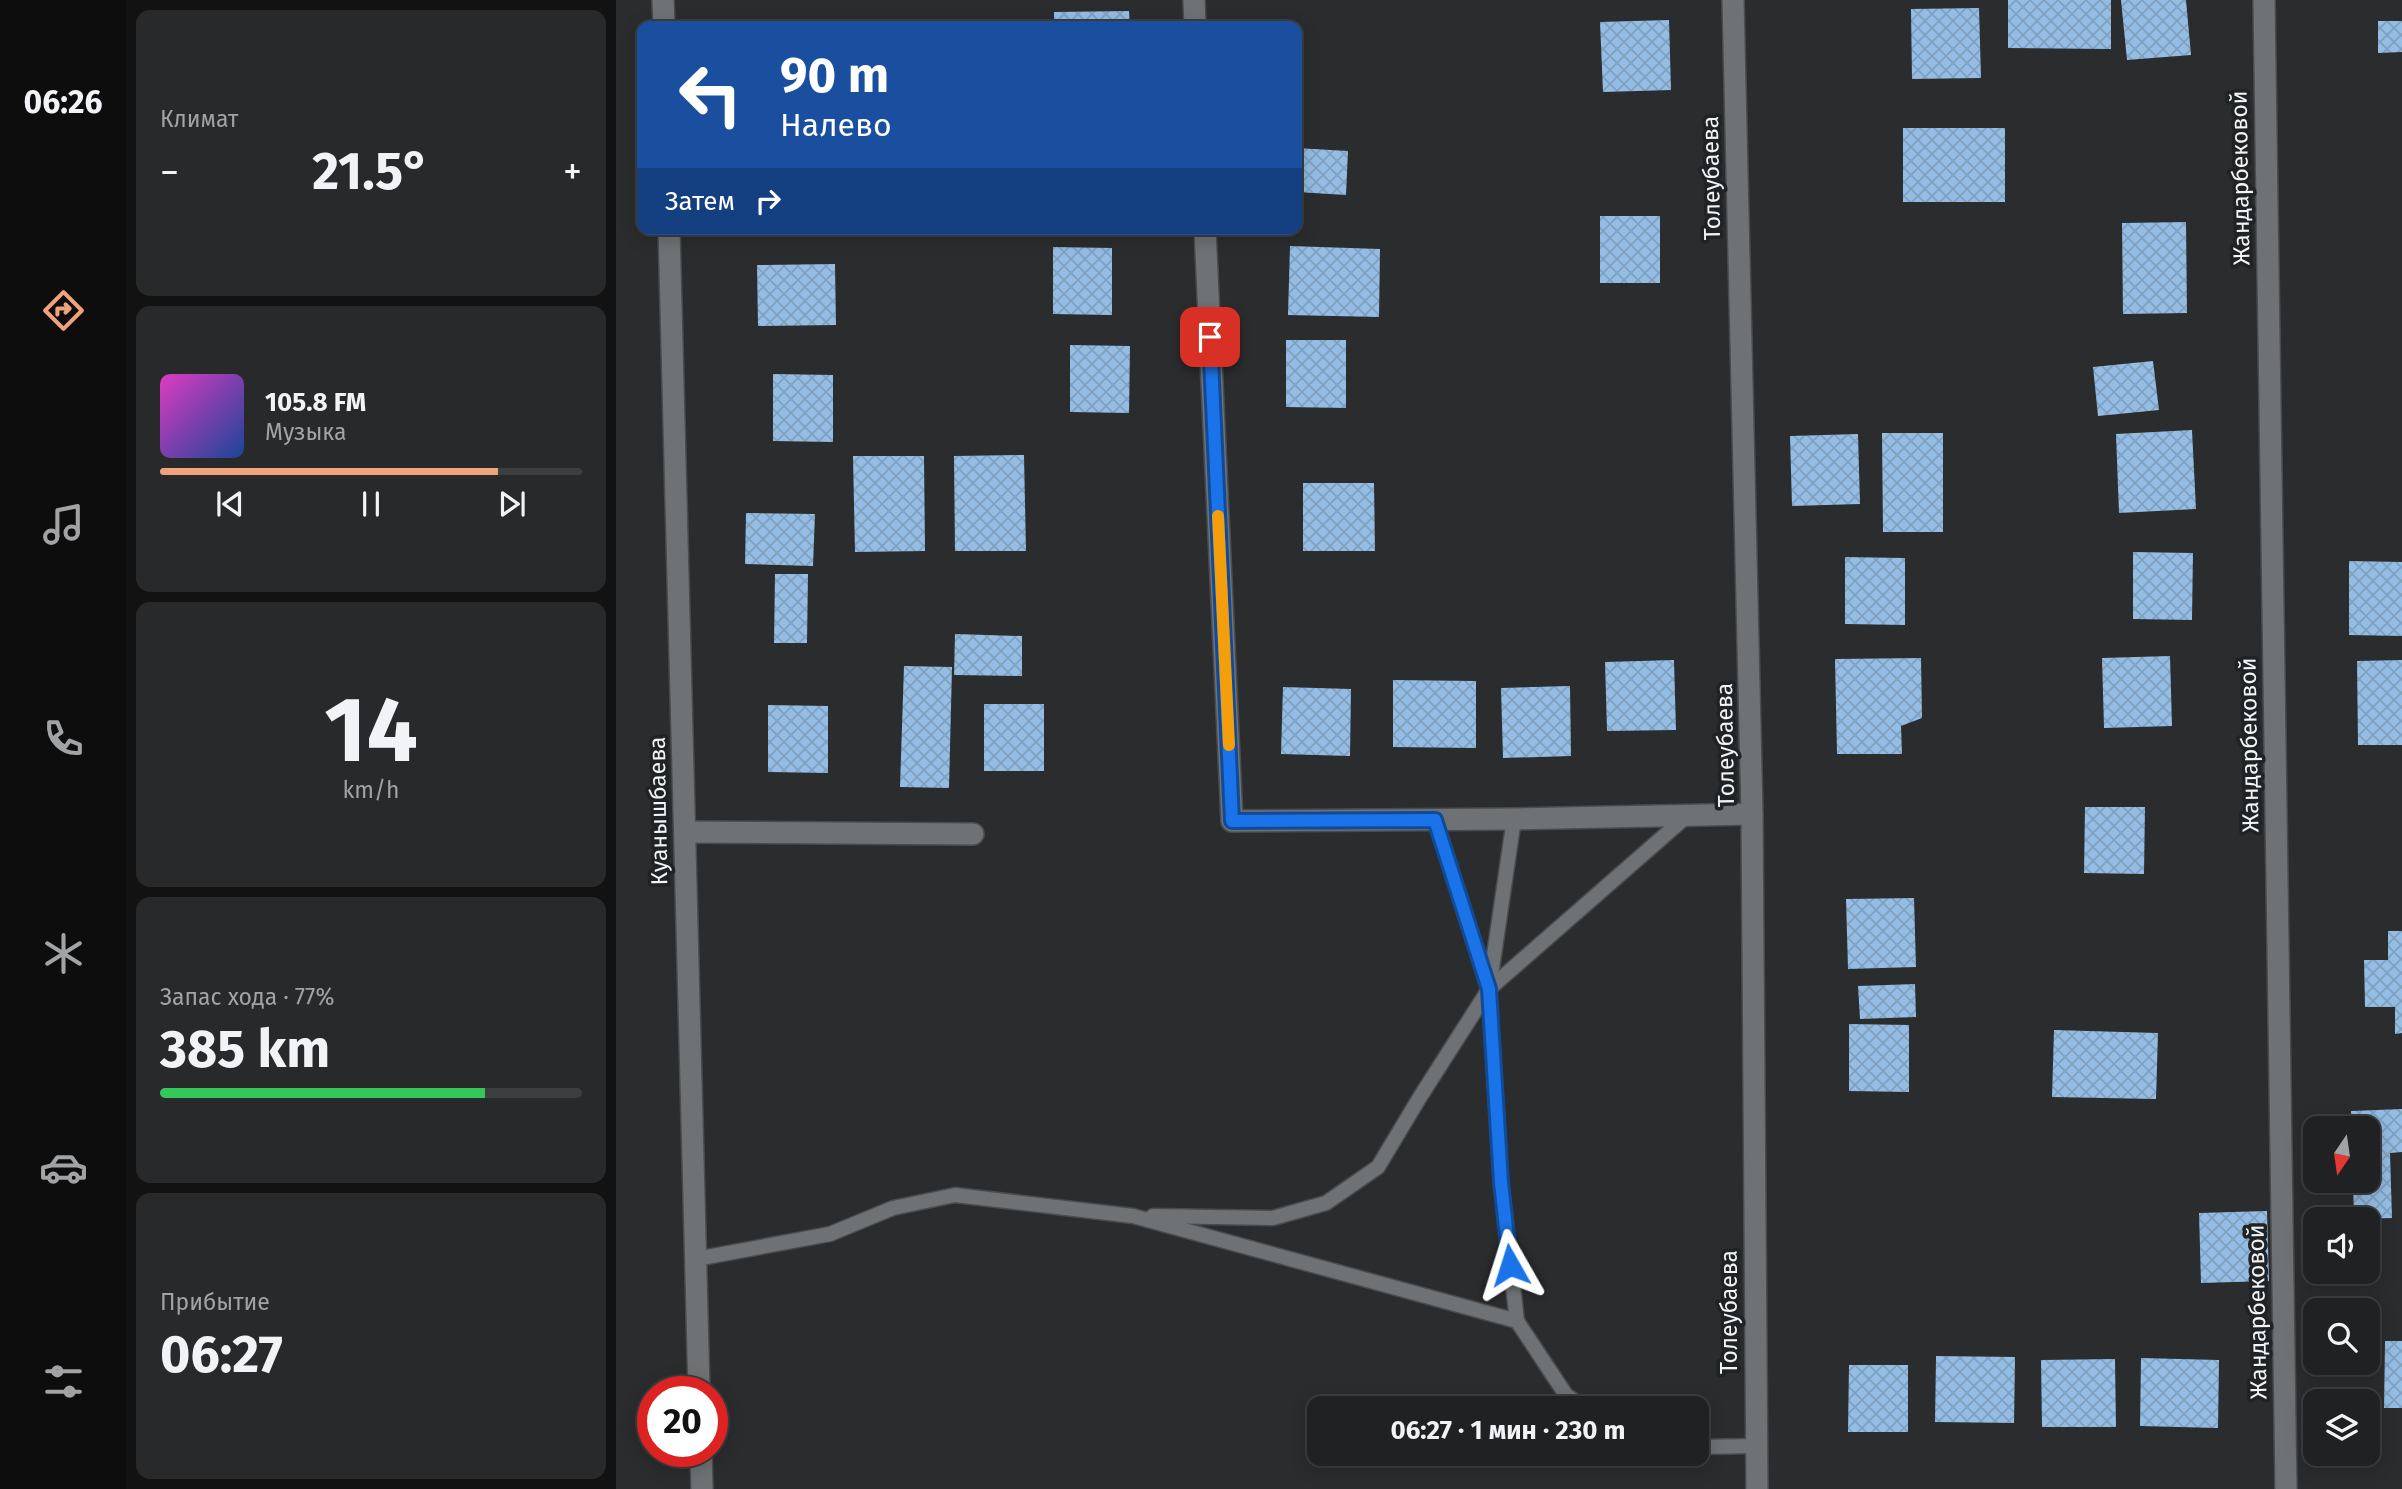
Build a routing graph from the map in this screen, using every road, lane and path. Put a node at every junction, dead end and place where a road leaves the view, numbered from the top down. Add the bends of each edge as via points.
1 (663, 0) edge
2 (1194, 0) edge
3 (1733, 0) edge
4 (2264, 0) edge
5 (664, 21) edge
6 (1195, 21) edge
7 (669, 235) edge
8 (1205, 235) edge
9 (1752, 814) junction
10 (1688, 816) junction
11 (1514, 819) junction
12 (1435, 820) junction
13 (685, 832) junction
14 (973, 834) dead end
15 (1489, 989) junction
16 (1133, 1216) junction
17 (696, 1259) junction
18 (1517, 1321) junction
19 (699, 1376) edge
20 (1568, 1396) edge
21 (1756, 1446) junction
22 (1709, 1447) edge
23 (701, 1467) edge
24 (702, 1489) edge
25 (1757, 1489) edge
26 (2286, 1489) edge

1 - 5 street
2 - 6 street
3 - 9 street, Толеубаева
4 - 26 street, Жандарбековой
7 - 13 street, Куанышбаева
8 - 12 street via 1232,821
9 - 10 street
9 - 21 street, Толеубаева
10 - 11 street
10 - 15 lane
11 - 12 street
11 - 15 lane
12 - 15 lane
13 - 14 street
13 - 17 street, Куанышбаева
15 - 16 lane via 1378,1167 1326,1203 1273,1218
15 - 18 lane via 1501,1182
16 - 17 lane via 956,1195 893,1208 830,1234
16 - 18 lane
17 - 19 street, Куанышбаева
18 - 20 lane
21 - 22 lane
21 - 25 street, Толеубаева
23 - 24 street

